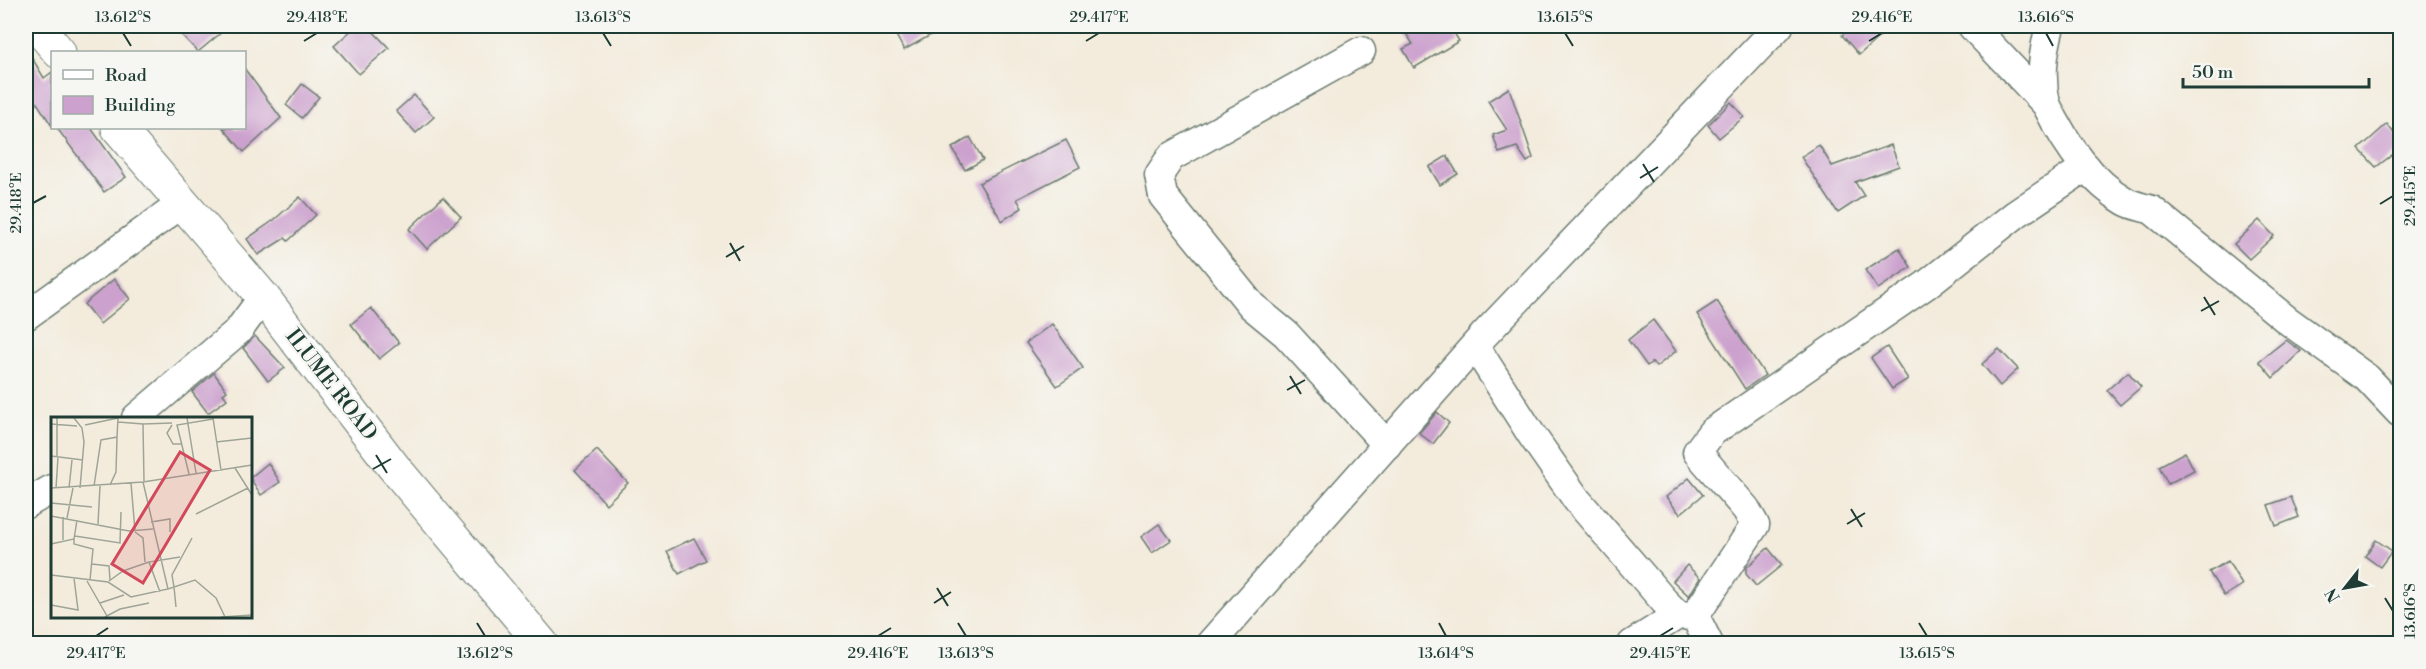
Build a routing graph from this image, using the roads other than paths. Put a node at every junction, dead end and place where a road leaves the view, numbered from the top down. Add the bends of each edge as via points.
1 (37, 26) edge
2 (1779, 26) edge
3 (1972, 26) edge
4 (2050, 26) edge
5 (58, 51) edge
6 (1361, 51) dead end
7 (2046, 104) junction
8 (119, 129) edge
9 (2086, 167) junction
10 (183, 203) junction
11 (262, 297) junction
12 (26, 316) edge
13 (1475, 346) junction
14 (2400, 413) edge
15 (137, 417) edge
16 (1387, 446) junction
17 (51, 490) edge
18 (26, 504) edge
19 (1687, 616) junction
20 (542, 644) edge
21 (1209, 644) edge
22 (1632, 644) edge
23 (1709, 644) edge

1 - 5 street
2 - 13 street
3 - 7 street
4 - 7 street via 2041,81
6 - 16 street via 1171,157 1159,175 1163,196 1252,306 1286,334
7 - 9 street via 2059,131
8 - 10 street, ILUME ROAD
9 - 14 street via 2126,202 2152,210 2287,320 2367,378
9 - 19 street via 2016,214 1926,285 1712,432 1697,452 1755,525
10 - 11 street, ILUME ROAD
10 - 12 street
11 - 15 street via 237,331
11 - 20 street, ILUME ROAD via 393,466
13 - 16 street
13 - 19 street via 1577,500 1664,601
16 - 21 street
17 - 18 street
19 - 22 street
19 - 23 street

